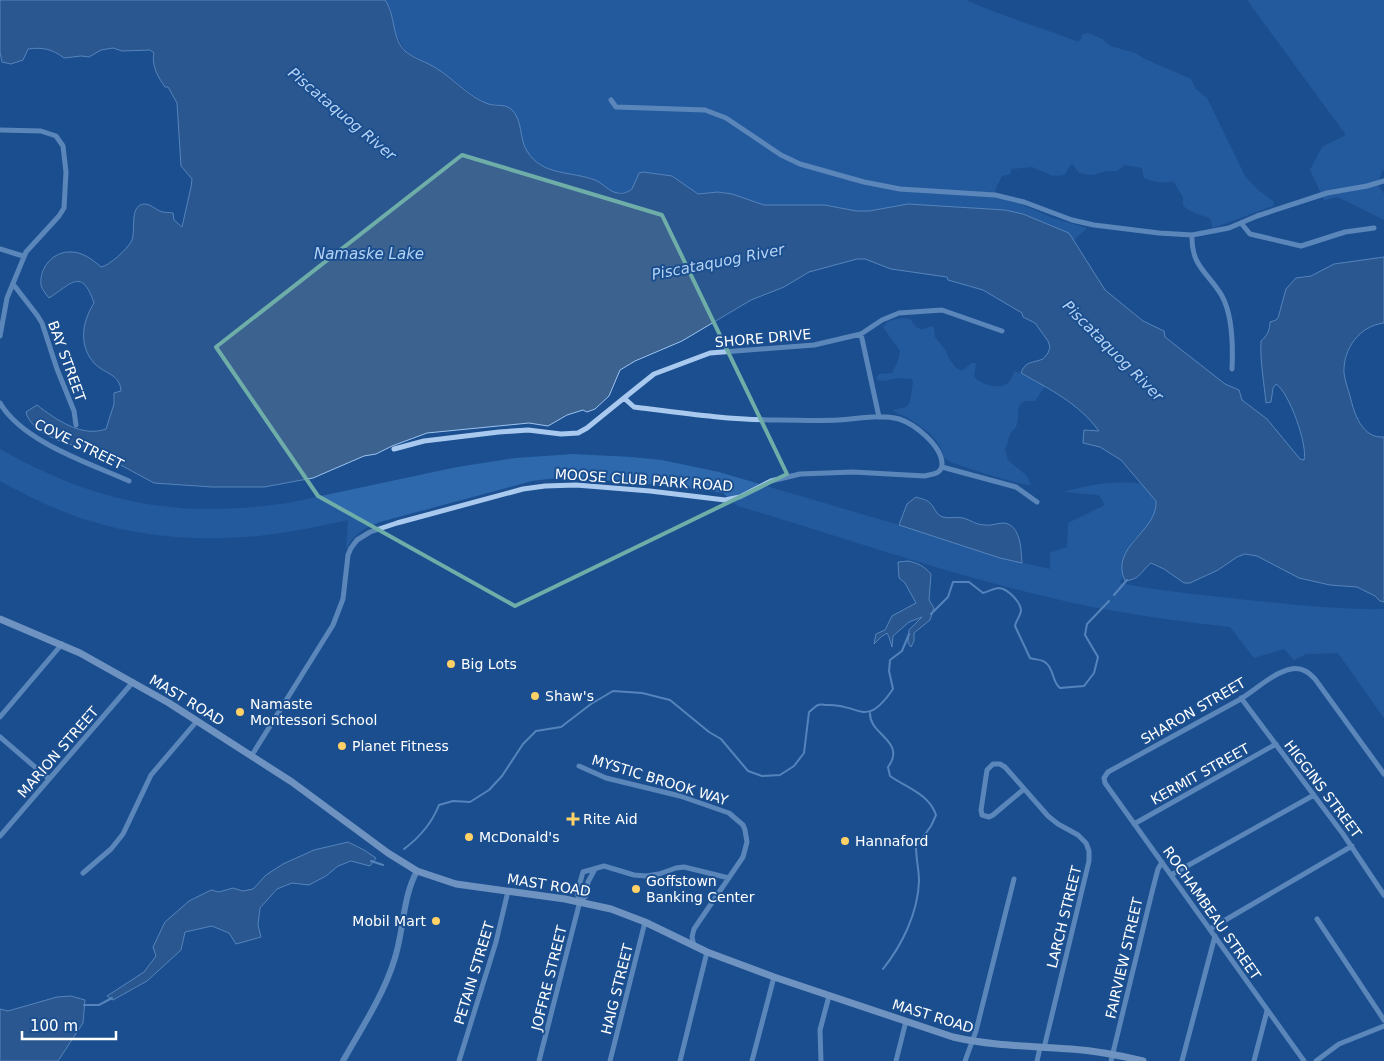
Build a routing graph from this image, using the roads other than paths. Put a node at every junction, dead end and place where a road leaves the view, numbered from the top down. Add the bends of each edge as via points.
1 (611, 100) dead end
2 (0, 130) edge
3 (1384, 181) edge
4 (1241, 224) junction
5 (1374, 228) dead end
6 (1192, 235) junction
7 (0, 249) edge
8 (23, 256) junction
9 (13, 284) junction
10 (1002, 331) dead end
11 (861, 334) junction
12 (0, 336) edge
13 (1232, 369) dead end
14 (624, 398) junction
15 (0, 403) edge
16 (879, 417) junction
17 (76, 425) dead end
18 (394, 449) dead end
19 (942, 467) junction
20 (130, 481) dead end
21 (1037, 502) dead end
22 (0, 619) edge
23 (62, 644) junction
24 (133, 682) junction
25 (1241, 698) junction
26 (0, 717) edge
27 (197, 721) junction
28 (0, 737) edge
29 (1276, 744) junction
30 (252, 755) junction
31 (579, 766) dead end
32 (1384, 774) edge
33 (1104, 778) joint
34 (49, 779) junction
35 (1024, 789) junction
36 (1314, 795) junction
37 (1134, 824) junction
38 (0, 836) edge
39 (1352, 846) junction
40 (1162, 862) junction
41 (596, 869) junction
42 (417, 871) junction
43 (82, 873) dead end
44 (1171, 875) junction
45 (729, 878) junction
46 (1014, 879) dead end
47 (508, 891) junction
48 (1384, 895) edge
49 (580, 901) junction
50 (1317, 920) dead end
51 (645, 922) junction
52 (1210, 929) junction
53 (1215, 936) junction
54 (694, 946) junction
55 (707, 952) junction
56 (774, 978) junction
57 (829, 996) junction
58 (1267, 1011) junction
59 (1384, 1020) edge
60 (906, 1021) junction
61 (1384, 1026) edge
62 (972, 1041) junction
63 (1042, 1048) junction
64 (1112, 1057) edge
65 (343, 1061) edge
66 (459, 1061) edge
67 (539, 1061) edge
68 (610, 1061) edge
69 (680, 1061) edge
70 (752, 1061) edge
71 (822, 1061) edge
72 (896, 1061) edge
73 (965, 1061) edge
74 (1037, 1061) edge
75 (1143, 1061) edge
76 (1182, 1061) edge
77 (1254, 1061) edge
78 (1304, 1061) edge
79 (1316, 1061) edge

1 - 6 street via 616,107 705,110 726,118 800,164 871,184 995,195 1094,226
2 - 8 street via 49,132 59,138 64,150 64,208
3 - 4 street via 1318,195
4 - 5 street via 1250,234 1301,246 1345,232
4 - 6 street
6 - 13 street via 1196,262 1226,304 1233,340
7 - 8 street
8 - 9 street
9 - 12 street
9 - 17 street, BAY STREET via 40,319 74,411
10 - 11 street via 949,311 935,310 892,315
11 - 14 street, SHORE DRIVE via 800,347 710,353 654,374
11 - 16 street
14 - 16 street via 634,407 747,419
14 - 18 street via 578,433 499,432 424,440
15 - 20 street, COVE STREET via 14,422 38,439
16 - 19 street via 902,420 920,431 936,448
19 - 21 street via 1016,487
19 - 30 street, MOOSE CLUB PARK ROAD via 925,476 853,472 800,474 771,481 740,498 725,500 650,491 546,486 397,522 370,532 357,540 348,555 343,599 333,624
22 - 23 main road, MAST ROAD
23 - 24 main road, MAST ROAD
23 - 26 street
24 - 27 main road, MAST ROAD
24 - 34 street, MARION STREET
25 - 29 street, HIGGINS STREET
25 - 32 street, SHARON STREET via 1281,673 1297,668 1307,672
25 - 33 street, SHARON STREET via 1108,772
27 - 30 main road, MAST ROAD
27 - 43 street via 151,775 123,834
28 - 34 street
29 - 36 street, HIGGINS STREET
29 - 37 street, KERMIT STREET
30 - 42 main road, MAST ROAD
31 - 45 street, MYSTIC BROOK WAY via 606,778 680,796 734,816 745,830 747,842 743,858
33 - 37 street, ROCHAMBEAU STREET
34 - 38 street, MARION STREET
35 - 35 street, LARCH STREET via 1002,765 991,765 986,773 982,815 991,816
35 - 63 street, LARCH STREET via 1051,819 1083,839 1090,851
36 - 39 street, HIGGINS STREET
36 - 44 street
37 - 40 street, ROCHAMBEAU STREET
39 - 48 street, HIGGINS STREET
39 - 52 street
40 - 44 street, ROCHAMBEAU STREET
40 - 64 street, FAIRVIEW STREET
41 - 45 street via 604,866 646,876 684,867
41 - 49 street via 588,882 586,896
41 - 49 street via 583,872 577,894
42 - 47 main road, MAST ROAD via 456,884
42 - 65 street via 410,885 390,974
44 - 52 street, ROCHAMBEAU STREET
45 - 54 street, MYSTIC BROOK WAY via 694,929
46 - 62 street
47 - 49 main road, MAST ROAD
47 - 66 street, PETAIN STREET
49 - 51 main road, MAST ROAD
49 - 67 street, JOFFRE STREET
50 - 59 street
51 - 54 main road, MAST ROAD
51 - 68 street, HAIG STREET
52 - 53 street, ROCHAMBEAU STREET
53 - 58 street, ROCHAMBEAU STREET
53 - 76 street
54 - 55 main road, MAST ROAD
55 - 56 main road, MAST ROAD
55 - 69 street
56 - 57 main road, MAST ROAD
56 - 70 street
57 - 60 main road, MAST ROAD
57 - 71 street via 820,1030
58 - 77 street
58 - 78 street, ROCHAMBEAU STREET
60 - 62 main road, MAST ROAD
60 - 72 street
61 - 79 street via 1339,1044
62 - 63 main road, MAST ROAD
62 - 73 street
63 - 64 main road, MAST ROAD via 1070,1049
63 - 74 street, LARCH STREET
64 - 75 main road, MAST ROAD

